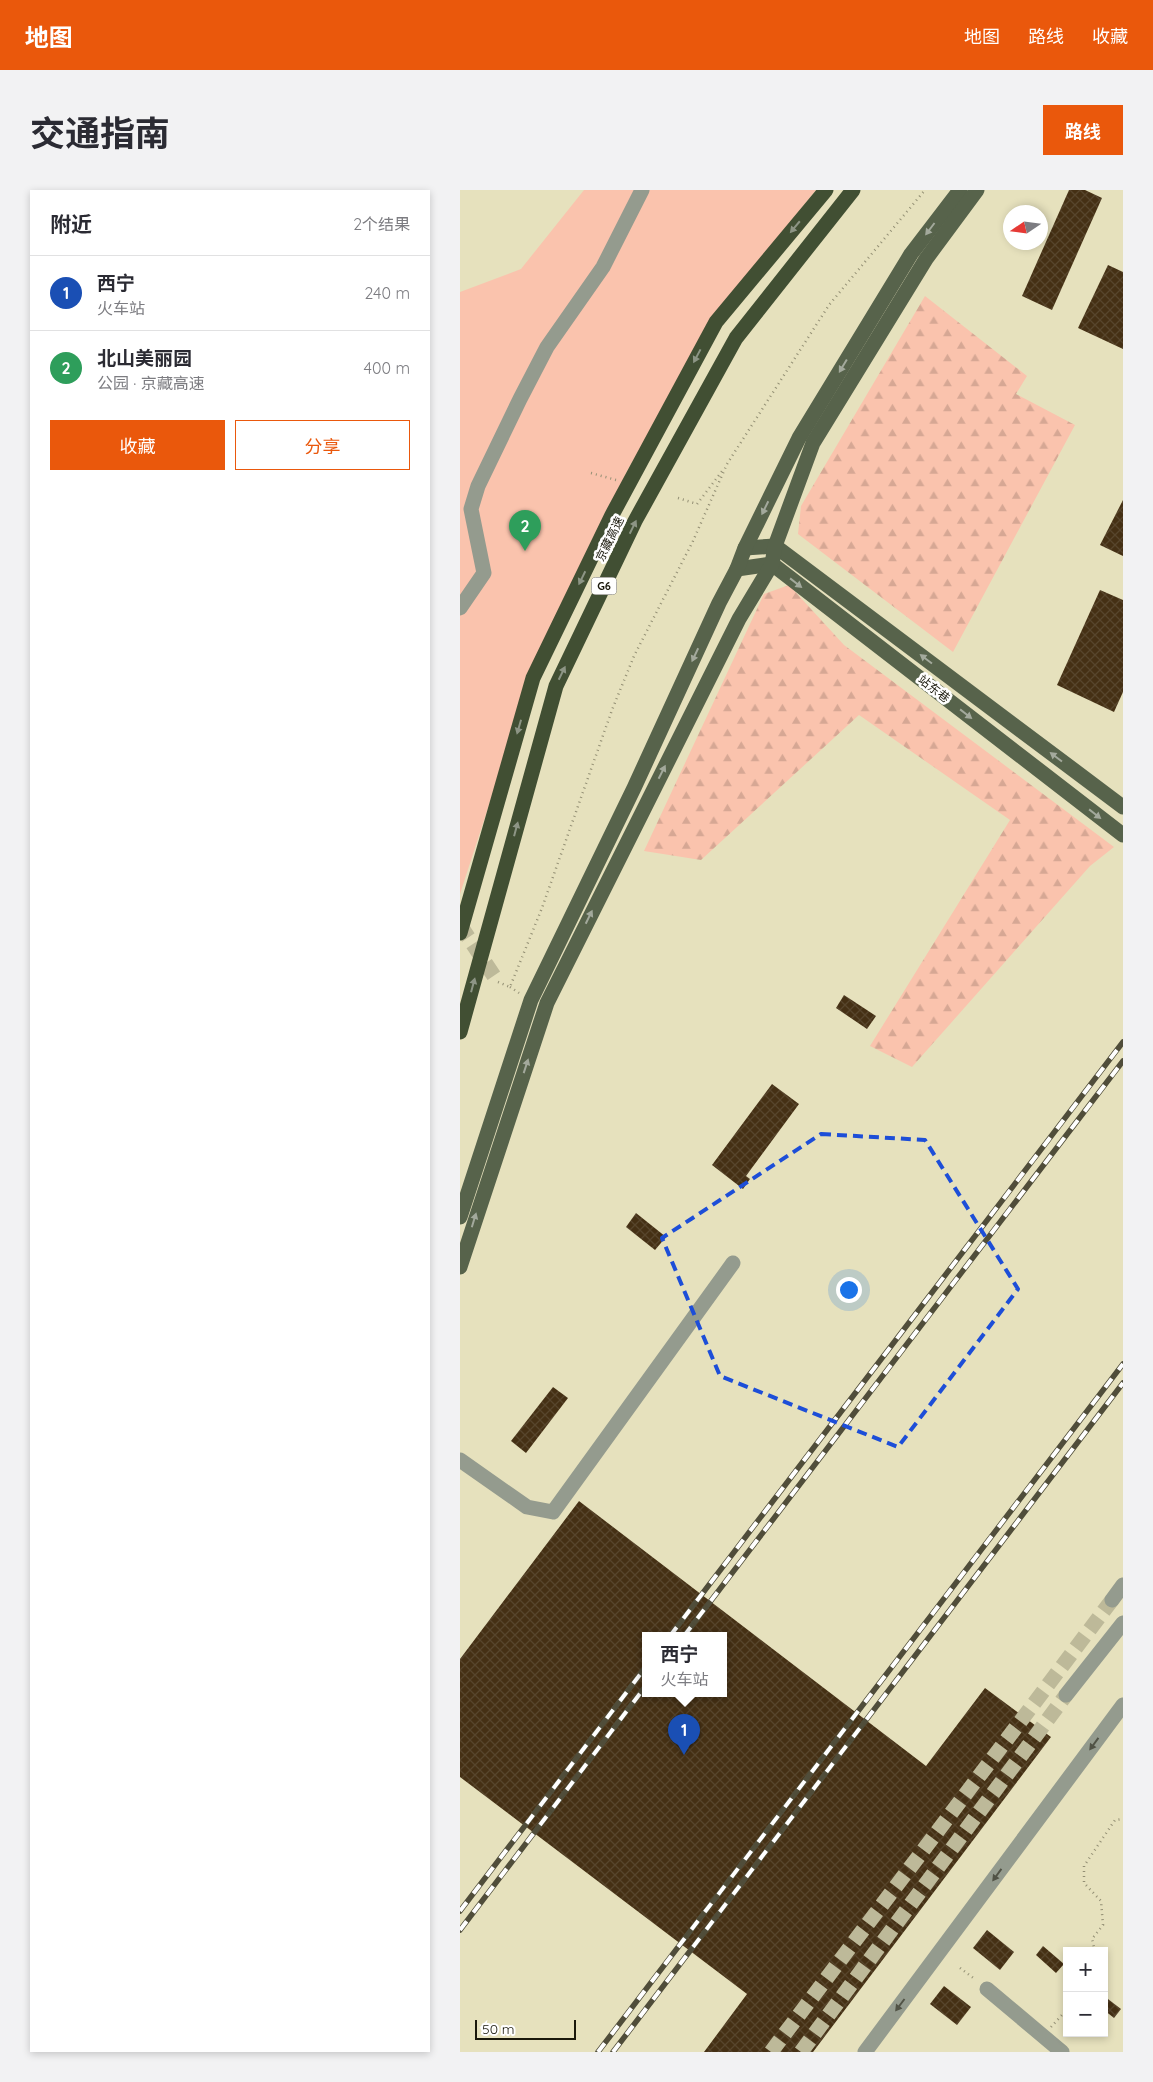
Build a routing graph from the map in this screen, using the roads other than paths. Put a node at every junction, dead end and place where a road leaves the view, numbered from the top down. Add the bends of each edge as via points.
1 (642, 190) edge
2 (826, 190) edge
3 (852, 190) edge
4 (960, 190) edge
5 (977, 190) edge
6 (775, 546) junction
7 (745, 548) junction
8 (772, 564) junction
9 (737, 569) junction
10 (460, 608) edge
11 (1123, 807) edge
12 (1123, 835) edge
13 (460, 933) edge
14 (460, 1032) edge
15 (460, 1217) edge
16 (733, 1263) dead end
17 (460, 1267) edge
18 (460, 1460) edge
19 (1123, 1586) edge
20 (1112, 1600) tunnel mouth
21 (1123, 1623) edge
22 (1066, 1695) tunnel mouth
23 (1123, 1705) edge
24 (987, 1989) road end
25 (865, 2052) edge
26 (1062, 2052) edge

1 - 10 street via 603,267 547,347 478,486 471,509 484,573
2 -> 13 highway, 京藏高速 / G6 via 716,322 612,515 533,678
14 -> 3 highway, 京藏高速 / G6 via 556,686 635,521 736,338
4 -> 7 main road via 910,254 804,430
5 - 6 main road via 926,259 813,443
6 - 7 main road
6 - 8 main road
11 -> 6 main road, 站东巷
7 - 9 main road
8 - 9 main road
8 -> 12 main road, 站东巷
17 -> 8 main road via 547,1002 739,619
9 -> 15 main road via 531,1000
16 - 18 street via 554,1512 528,1507
19 - 20 street
21 - 22 street
23 -> 25 street
24 - 26 street

